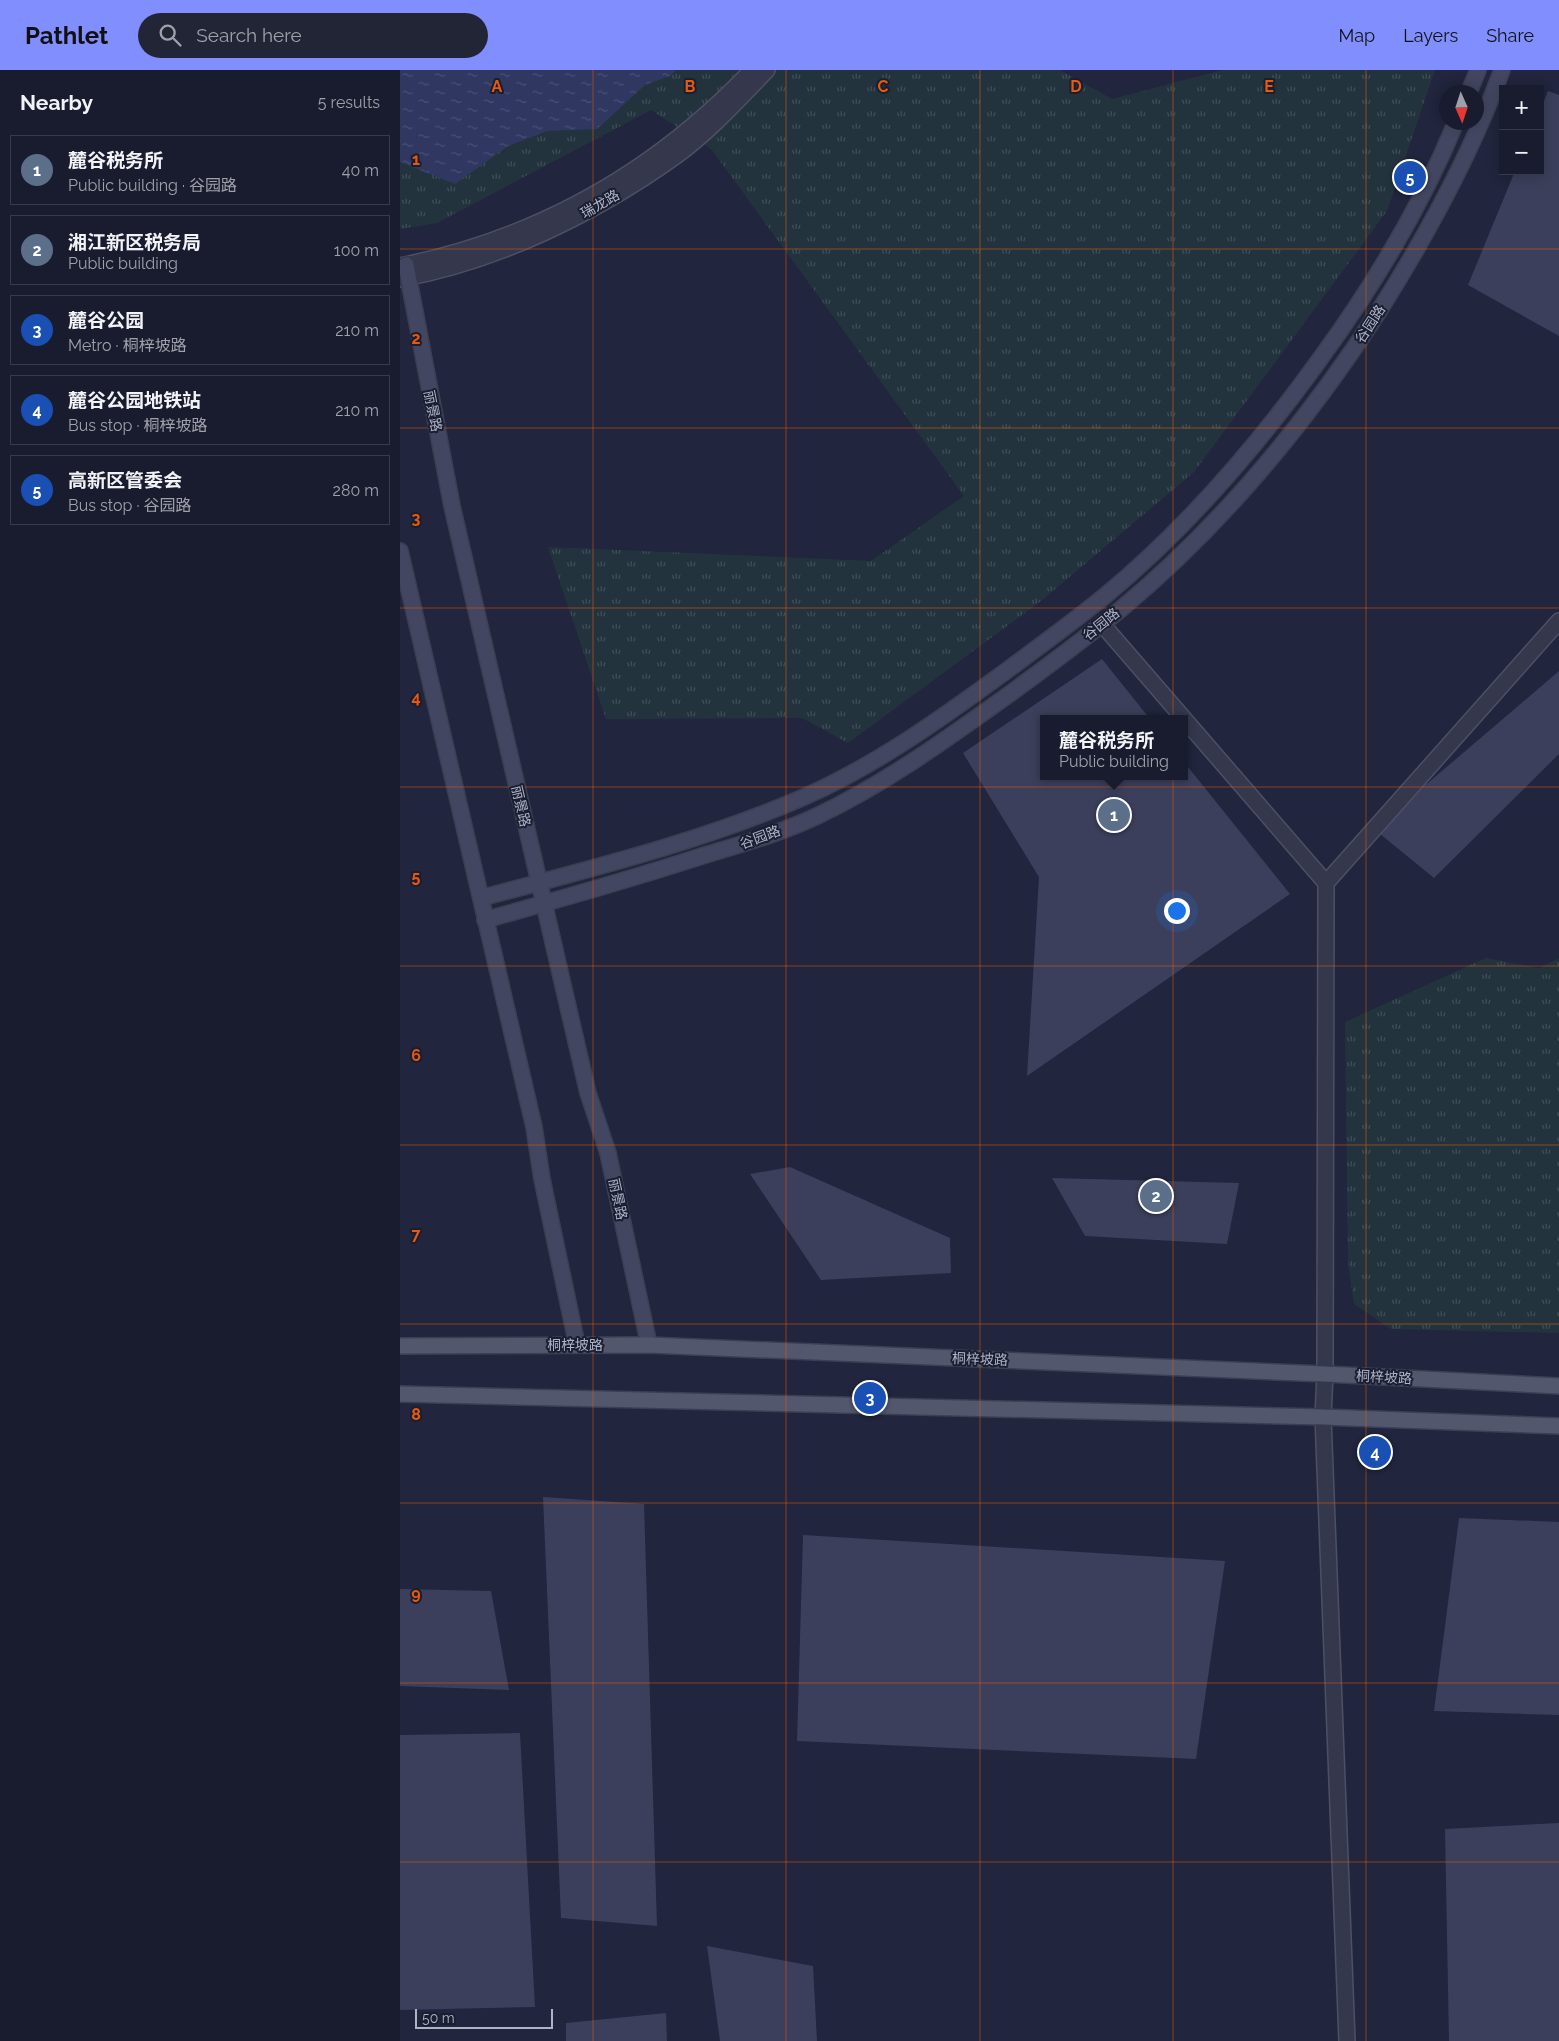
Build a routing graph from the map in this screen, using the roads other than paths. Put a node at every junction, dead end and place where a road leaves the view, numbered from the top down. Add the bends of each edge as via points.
1 (752, 70) edge
2 (767, 70) edge
3 (1478, 70) edge
4 (1502, 70) edge
5 (1472, 85) edge
6 (1452, 130) edge
7 (403, 272) edge
8 (400, 551) edge
9 (1559, 621) edge
10 (1102, 624) junction
11 (1181, 715) edge
12 (1188, 723) edge
13 (539, 882) junction
14 (1326, 883) junction
15 (481, 898) junction
16 (544, 904) junction
17 (485, 920) junction
18 (576, 1345) junction
19 (649, 1345) junction
20 (400, 1346) edge
21 (1325, 1374) junction
22 (1559, 1386) edge
23 (400, 1394) edge
24 (1323, 1418) junction
25 (1559, 1426) edge
26 (1347, 2041) edge

1 - 7 street, 瑞龙路 via 669,146 623,178 562,212 498,239
2 - 7 street, 瑞龙路 via 677,155 569,222 500,250
3 - 5 main road
4 - 10 main road, 谷园路 via 1442,205 1403,274 1307,416 1260,473 1213,522
6 - 13 main road, 谷园路 via 1425,192 1383,266 1288,404 1242,462 1162,544 1108,593 949,713 889,753 842,778 742,821
7 - 13 main road, 丽景路 via 452,506
8 - 15 main road
9 - 14 street
10 - 11 street
10 - 16 main road, 谷园路 via 966,725 854,798 813,818 748,842
12 - 14 street
13 - 15 main road, 谷园路
13 - 16 main road, 丽景路
14 - 21 street
15 - 17 main road
16 - 17 main road, 谷园路
16 - 19 main road, 丽景路 via 588,1093 608,1153
17 - 18 main road via 534,1127
18 - 19 main road, 桐梓坡路
18 - 20 main road, 桐梓坡路
19 - 21 main road, 桐梓坡路
21 - 22 main road, 桐梓坡路
21 - 24 street
23 - 24 main road
24 - 25 main road
24 - 26 street

